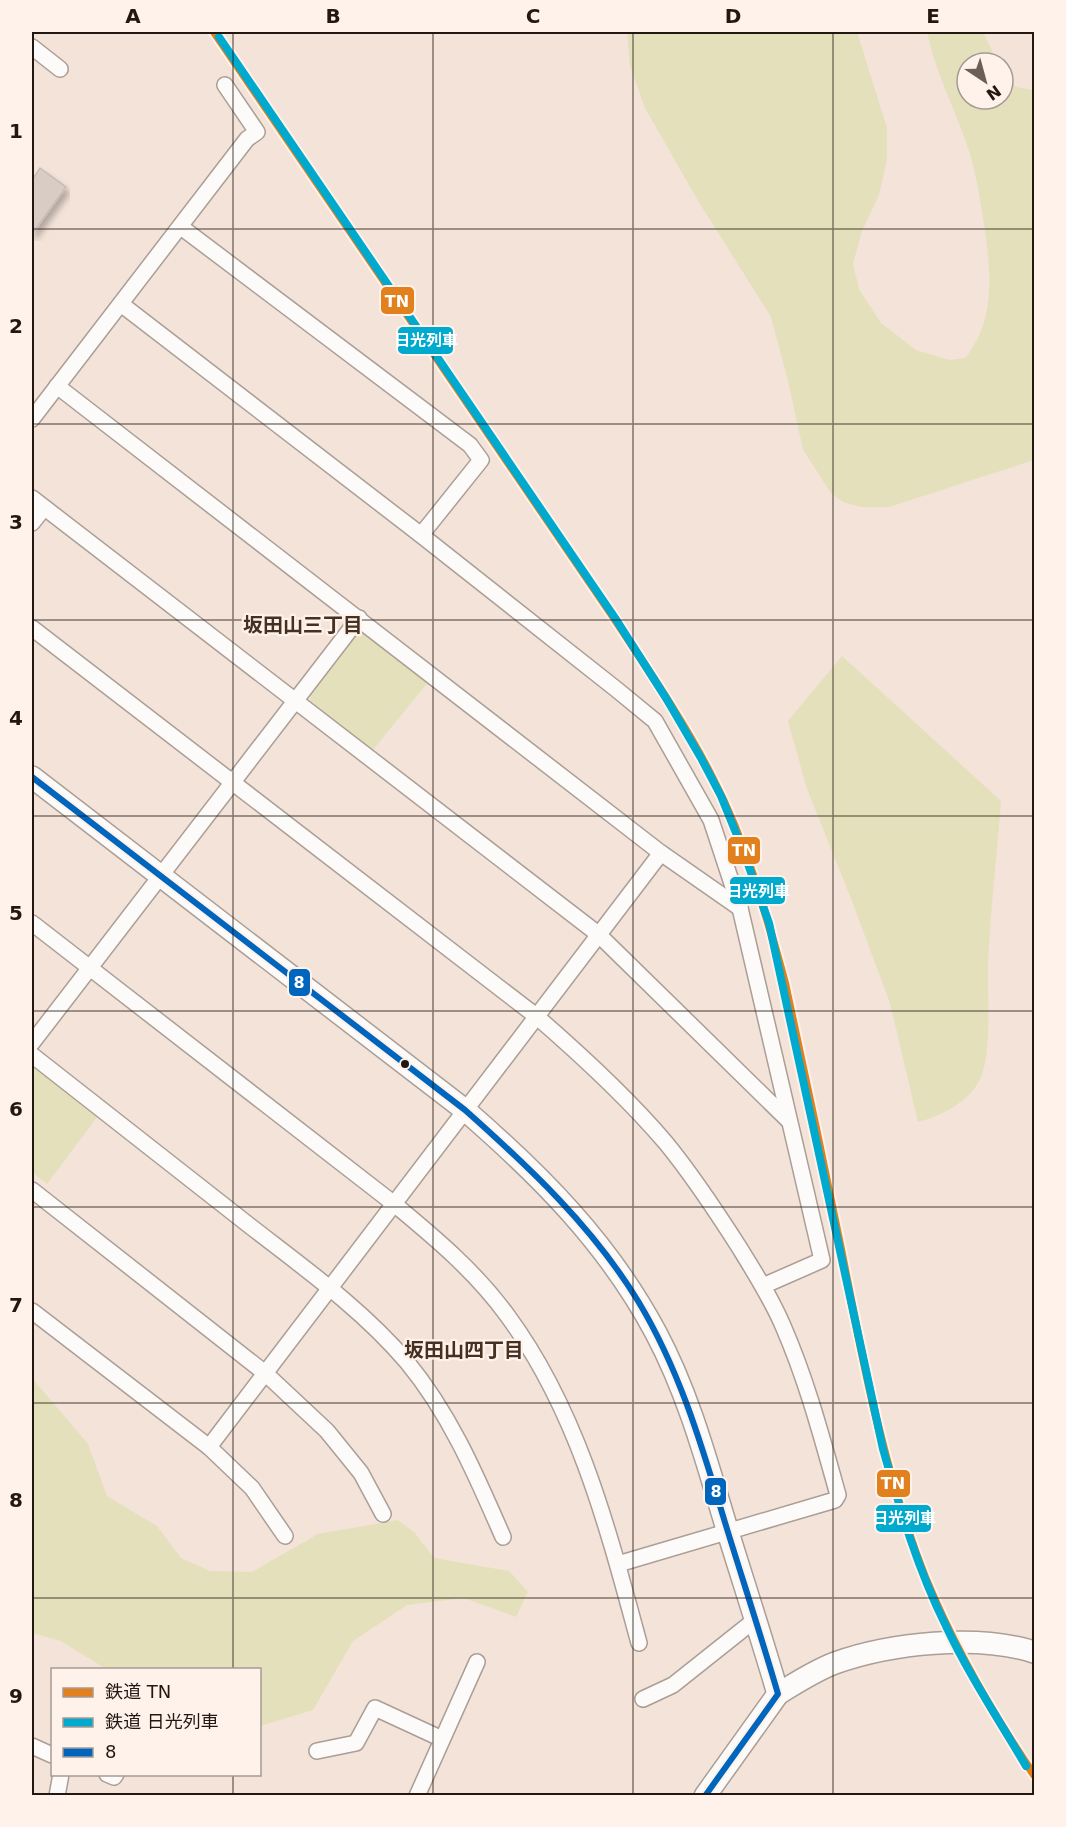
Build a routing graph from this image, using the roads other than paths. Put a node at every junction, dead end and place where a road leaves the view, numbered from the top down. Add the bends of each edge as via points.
1 (32, 47) edge
2 (60, 69) dead end
3 (225, 85) dead end
4 (181, 227) junction
5 (121, 304) junction
6 (57, 386) junction
7 (32, 419) edge
8 (32, 498) edge
9 (44, 508) junction
10 (32, 523) edge
11 (421, 535) junction
12 (359, 618) junction
13 (32, 628) edge
14 (297, 700) junction
15 (32, 777) edge
16 (232, 783) junction
17 (661, 852) junction
18 (161, 877) junction
19 (740, 908) junction
20 (32, 923) edge
21 (598, 934) junction
22 (90, 968) junction
23 (536, 1016) junction
24 (32, 1043) edge
25 (32, 1055) edge
26 (465, 1110) junction
27 (788, 1120) junction
28 (32, 1190) edge
29 (393, 1203) junction
30 (763, 1286) junction
31 (330, 1288) junction
32 (32, 1311) edge
33 (265, 1373) junction
34 (209, 1447) junction
35 (383, 1514) dead end
36 (728, 1533) junction
37 (285, 1536) dead end
38 (503, 1537) dead end
39 (618, 1564) junction
40 (756, 1618) junction
41 (639, 1642) dead end
42 (1035, 1652) edge
43 (477, 1662) dead end
44 (778, 1694) junction
45 (644, 1699) dead end
46 (442, 1739) junction
47 (32, 1746) edge
48 (316, 1751) dead end
49 (51, 1755) edge
50 (61, 1776) edge
51 (57, 1796) edge
52 (417, 1796) edge
53 (705, 1796) edge

1 - 2 street
3 - 4 street via 257,132 247,139
4 - 5 street
4 - 11 street via 470,445 481,460
5 - 6 street
5 - 11 street
6 - 7 street
6 - 12 street
8 - 9 street
9 - 10 street
9 - 14 street
11 - 19 street via 655,721 711,820
12 - 14 street
12 - 17 street
13 - 16 street
14 - 16 street
14 - 21 street
15 - 18 street
16 - 18 street
16 - 23 street
17 - 19 street
17 - 21 street
18 - 22 street
18 - 26 street
19 - 27 street
20 - 22 street
21 - 23 street
21 - 27 street
22 - 24 street
22 - 29 street
23 - 26 street
23 - 30 street via 576,1051 665,1143 713,1206
25 - 31 street
26 - 29 street
26 - 36 street via 560,1199 634,1297 656,1333 682,1391
27 - 30 street via 822,1260
28 - 33 street
29 - 31 street
29 - 39 street via 476,1277 536,1360 563,1409
30 - 36 street via 801,1370 838,1495 835,1500
31 - 33 street
31 - 38 street via 386,1339 449,1422
32 - 34 street
33 - 34 street
33 - 35 street via 327,1431 361,1473
34 - 37 street via 252,1488
36 - 39 street
36 - 40 street
39 - 41 street
40 - 44 street
40 - 45 street via 674,1685
42 - 44 street via 1014,1645 940,1642 869,1653 805,1677
43 - 46 street
44 - 53 street
46 - 48 street via 375,1708 356,1743
46 - 52 street
47 - 49 street
50 - 51 street

